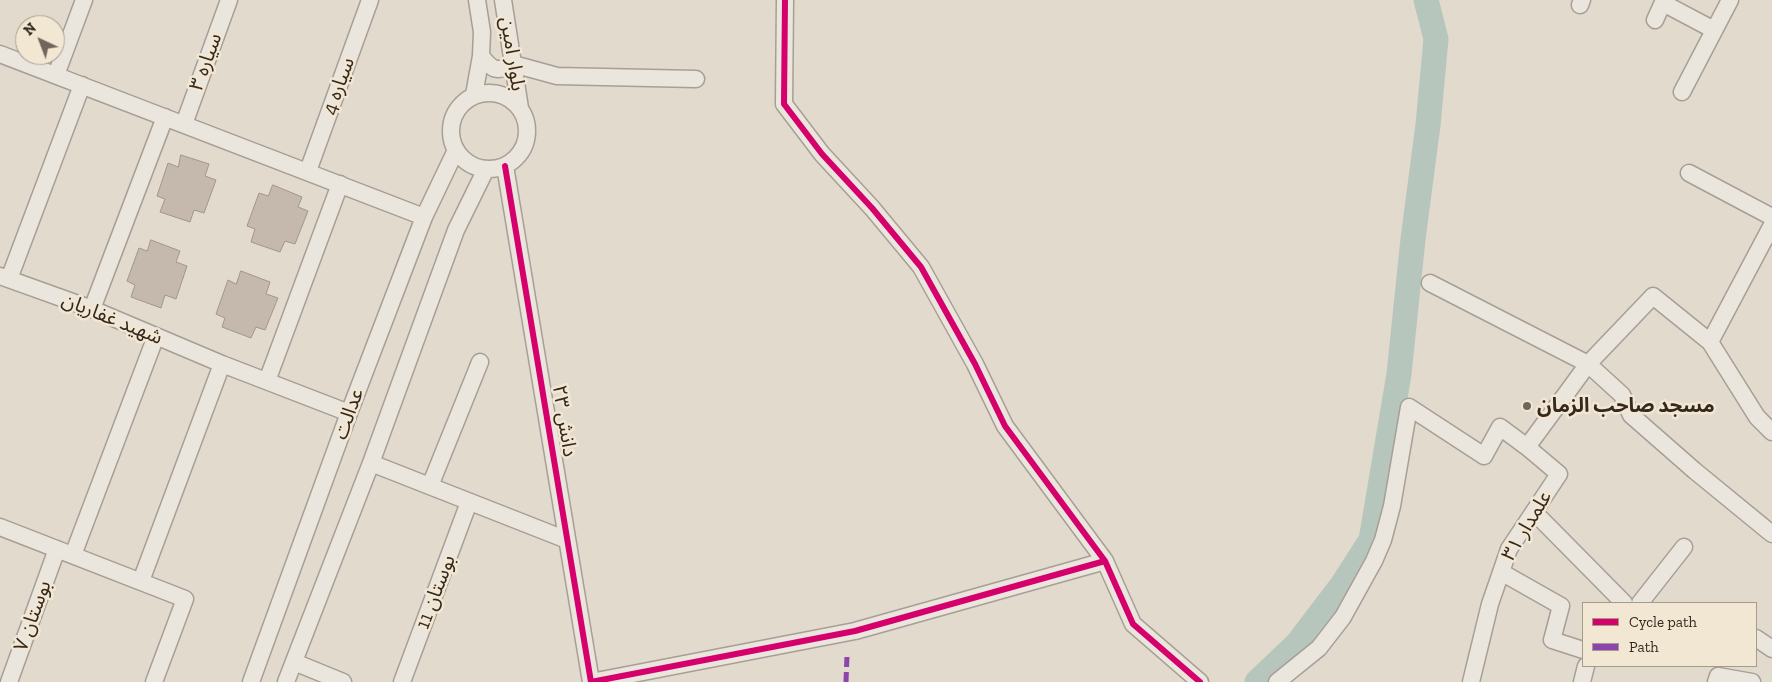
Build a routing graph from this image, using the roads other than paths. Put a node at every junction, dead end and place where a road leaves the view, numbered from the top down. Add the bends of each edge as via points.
1 (84, 0) edge
2 (229, 0) edge
3 (370, 0) edge
4 (477, 0) edge
5 (504, 0) edge
6 (785, 0) edge
7 (1730, 0) edge
8 (1663, 1) edge
9 (1654, 20) dead end
10 (1714, 30) junction
11 (0, 54) edge
12 (481, 56) junction
13 (513, 64) junction
14 (56, 75) junction
15 (696, 80) dead end
16 (82, 85) junction
17 (1682, 92) dead end
18 (474, 95) junction
19 (520, 108) junction
20 (165, 117) junction
21 (184, 124) junction
22 (456, 150) junction
23 (505, 166) junction
24 (486, 169) junction
25 (308, 171) junction
26 (1689, 173) dead end
27 (340, 184) junction
28 (424, 216) junction
29 (1772, 217) edge
30 (1772, 225) edge
31 (4, 278) edge
32 (1430, 283) dead end
33 (92, 309) junction
34 (156, 336) junction
35 (1710, 342) junction
36 (480, 362) dead end
37 (222, 364) junction
38 (1588, 364) junction
39 (267, 381) junction
40 (349, 413) junction
41 (1772, 432) edge
42 (1527, 447) junction
43 (370, 463) junction
44 (430, 486) junction
45 (469, 502) junction
46 (1534, 512) junction
47 (0, 527) edge
48 (1772, 534) edge
49 (567, 540) junction
50 (1684, 547) dead end
51 (57, 549) junction
52 (73, 555) junction
53 (1105, 561) junction
54 (1501, 572) junction
55 (141, 581) junction
56 (1623, 602) edge
57 (1641, 602) edge
58 (1757, 639) edge
59 (1772, 649) edge
60 (1582, 650) edge
61 (294, 662) junction
62 (1586, 667) edge
63 (9, 682) edge
64 (154, 682) edge
65 (251, 682) edge
66 (286, 682) edge
67 (343, 682) edge
68 (402, 682) edge
69 (591, 682) edge
70 (1200, 682) edge
71 (1277, 682) edge
72 (1471, 682) edge
73 (1582, 682) edge
74 (1716, 682) edge
75 (1752, 682) edge

1 - 14 street
2 - 21 street, سیاره ۳
3 - 25 street, سیاره 4
4 - 12 street, بلوار امین via 482,32
5 - 13 street, بلوار امین
6 - 53 street via 784,104 822,154 921,267 1005,426
7 - 10 street
8 - 9 street
8 - 10 street
10 - 17 street
11 - 14 street
12 - 13 street via 495,69
12 - 18 street, بلوار امین
13 - 15 street via 557,76
13 - 19 street, بلوار امین
14 - 16 street
16 - 20 street
16 - 31 street
18 - 19 street via 498,93
18 - 22 street via 454,114 450,132
19 - 23 street via 528,126 527,136 520,154
20 - 21 street
20 - 33 street
21 - 25 street
22 - 24 street via 468,163
22 - 28 street, عدالت
23 - 24 street
23 - 49 street, دانش ۲۳
24 - 43 street, عدالت via 456,230
25 - 27 street
26 - 29 street
27 - 28 street
27 - 39 street
28 - 40 street, عدالت
30 - 35 street
31 - 33 street, شهید غفاریان
32 - 38 street
33 - 34 street, شهید غفاریان
34 - 37 street, شهید غفاریان
34 - 52 street
35 - 38 street via 1653,296
35 - 41 street via 1757,417
36 - 44 street
37 - 39 street, شهید غفاریان
37 - 55 street
38 - 42 street
38 - 48 street via 1622,396 1631,415
39 - 40 street, شهید غفاریان
40 - 65 street, عدالت
42 - 46 street, علمدار ۳۱ via 1559,474
42 - 71 street, علمدار ۳۱ via 1500,427 1484,456 1409,407 1392,506 1374,562 1343,617 1319,648
43 - 44 street
43 - 61 street, عدالت
44 - 45 street
45 - 49 street
45 - 68 street, بوستان 11
46 - 54 street, علمدار ۳۱ via 1509,549
46 - 56 street
47 - 51 street
49 - 69 street, دانش ۲۳
50 - 57 street
51 - 52 street
51 - 63 street, بوستان ۷
52 - 55 street
53 - 69 street via 855,632
53 - 70 street via 1133,624
54 - 60 street via 1561,606 1552,640
54 - 72 street, علمدار ۳۱
55 - 64 street via 185,599
58 - 59 street
61 - 66 street, عدالت
61 - 67 street
62 - 73 street
74 - 75 street via 1718,676

